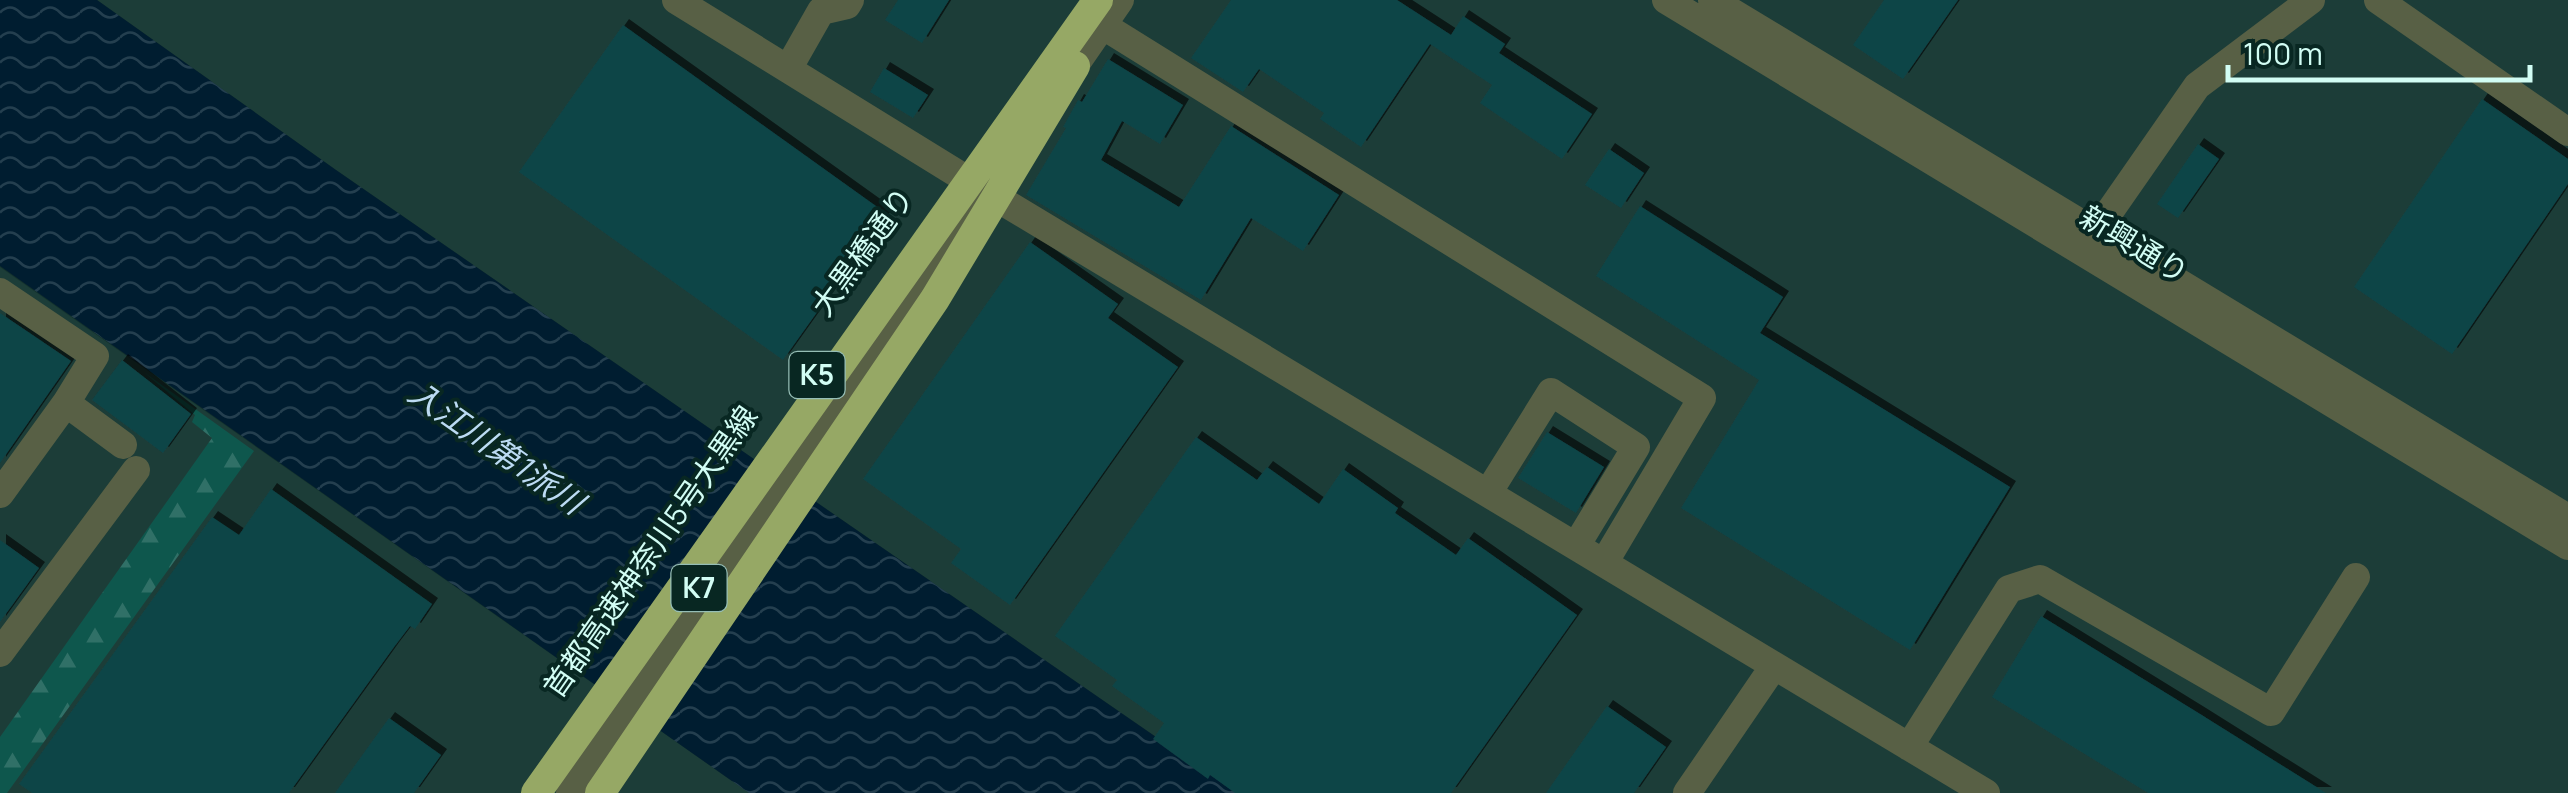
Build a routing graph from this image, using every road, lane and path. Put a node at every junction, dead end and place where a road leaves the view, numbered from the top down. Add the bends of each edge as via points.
1 (676, 0) edge
2 (850, 0) edge
3 (1081, 0) edge
4 (1666, 0) edge
5 (1712, 0) edge
6 (2311, 0) edge
7 (2378, 0) edge
8 (812, 5) edge
9 (1109, 6) edge
10 (788, 69) junction
11 (2568, 132) edge
12 (958, 174) junction
13 (987, 192) junction
14 (2088, 241) junction
15 (0, 292) edge
16 (831, 380) junction
17 (66, 402) junction
18 (1488, 493) junction
19 (0, 494) edge
20 (2568, 518) edge
21 (1576, 546) junction
22 (2568, 546) edge
23 (1604, 563) junction
24 (2356, 577) dead end
25 (1, 650) edge
26 (1774, 666) junction
27 (1909, 747) junction
28 (554, 751) junction
29 (515, 793) edge
30 (531, 793) edge
31 (562, 793) edge
32 (570, 793) edge
33 (600, 793) edge
34 (1687, 793) edge
35 (1986, 793) edge

1 - 10 street
2 - 8 street
3 - 12 street, 大黒橋通り
3 - 28 highway, 首都高速神奈川5号大黒線 / K5
4 - 14 street, 新興通り
5 - 14 street, 新興通り
6 - 14 street via 2197,86
7 - 11 street
8 - 10 street
9 - 13 street
9 - 16 highway, K5
9 - 23 street via 1702,398
9 - 33 highway via 935,299
10 - 12 street
12 - 13 street
12 - 30 street, 大黒橋通り
13 - 18 street
13 - 32 street
14 - 20 street, 新興通り
14 - 22 street, 新興通り
15 - 17 street via 95,356
16 - 30 highway, K5
16 - 31 highway, K7
17 - 19 street
17 - 25 street via 129,457
18 - 21 street
18 - 21 street via 1551,392 1636,447
21 - 23 street
23 - 26 street
24 - 27 street via 2271,712 2040,580 2009,589
26 - 27 street
26 - 34 street
27 - 35 street
28 - 29 highway, K5
28 - 30 highway

